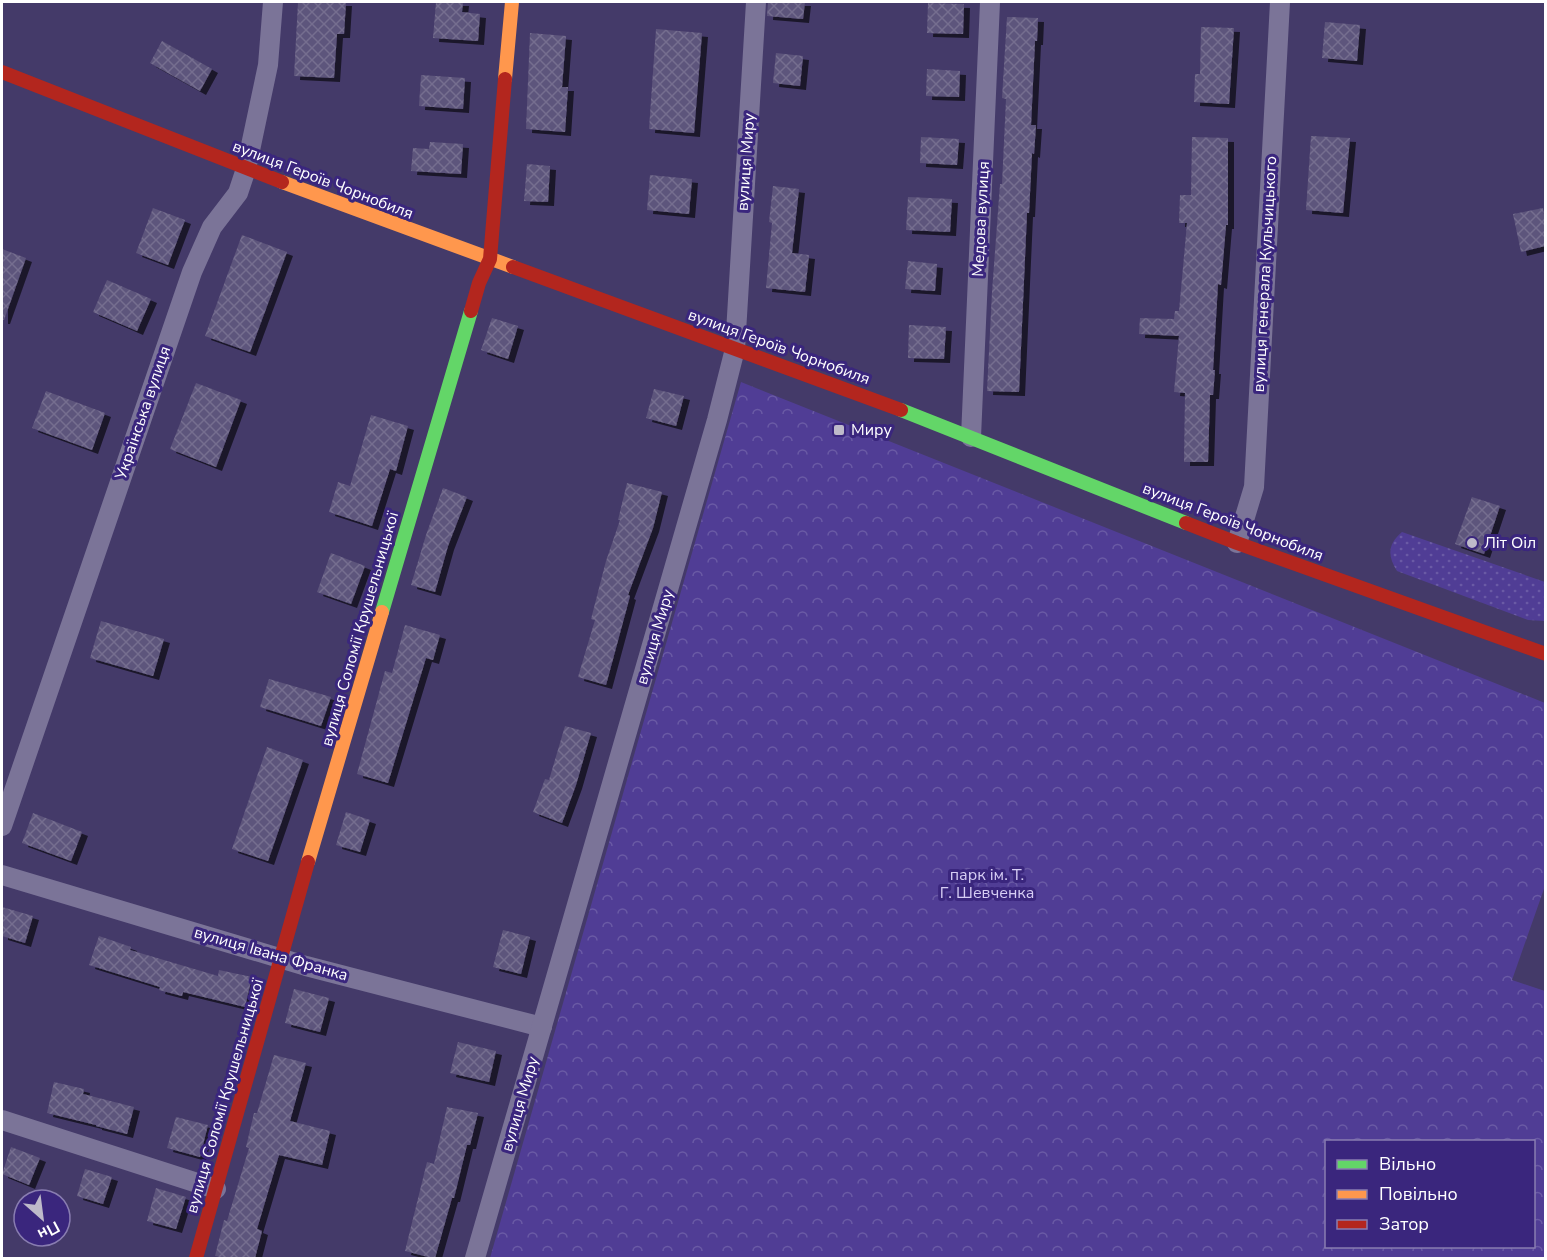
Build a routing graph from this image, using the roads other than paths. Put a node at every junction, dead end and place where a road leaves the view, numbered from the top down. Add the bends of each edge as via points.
1 (273, 2) edge
2 (512, 2) edge
3 (756, 2) edge
4 (990, 2) edge
5 (1280, 2) edge
6 (2, 72) edge
7 (246, 169) junction
8 (490, 259) junction
9 (735, 349) junction
10 (971, 437) junction
11 (1237, 543) junction
12 (1545, 654) edge
13 (2, 826) edge
14 (2, 875) edge
15 (281, 957) junction
16 (542, 1027) junction
17 (2, 1120) edge
18 (216, 1189) junction
19 (196, 1258) edge
20 (475, 1258) edge

1 - 7 street, Українська вулиця via 268,65
2 - 8 street, вулиця Соломії Крушельницької
3 - 9 street, вулиця Миру
4 - 10 street, Медова вулиця
5 - 11 street, вулиця генерала Кульчицького via 1254,486
6 - 7 street, вулиця Героїв Чорнобиля
7 - 8 street, вулиця Героїв Чорнобиля
7 - 13 street, Українська вулиця via 238,193 212,227 192,272
8 - 9 street, вулиця Героїв Чорнобиля
8 - 15 street, вулиця Соломії Крушельницької via 479,283
9 - 10 street, вулиця Героїв Чорнобиля
9 - 16 street, вулиця Миру
10 - 11 street, вулиця Героїв Чорнобиля
11 - 12 street, вулиця Героїв Чорнобиля
14 - 15 street, вулиця Івана Франка
15 - 16 street, вулиця Івана Франка
15 - 18 street, вулиця Соломії Крушельницької
16 - 20 street, вулиця Миру
17 - 18 street
18 - 19 street, вулиця Соломії Крушельницької

